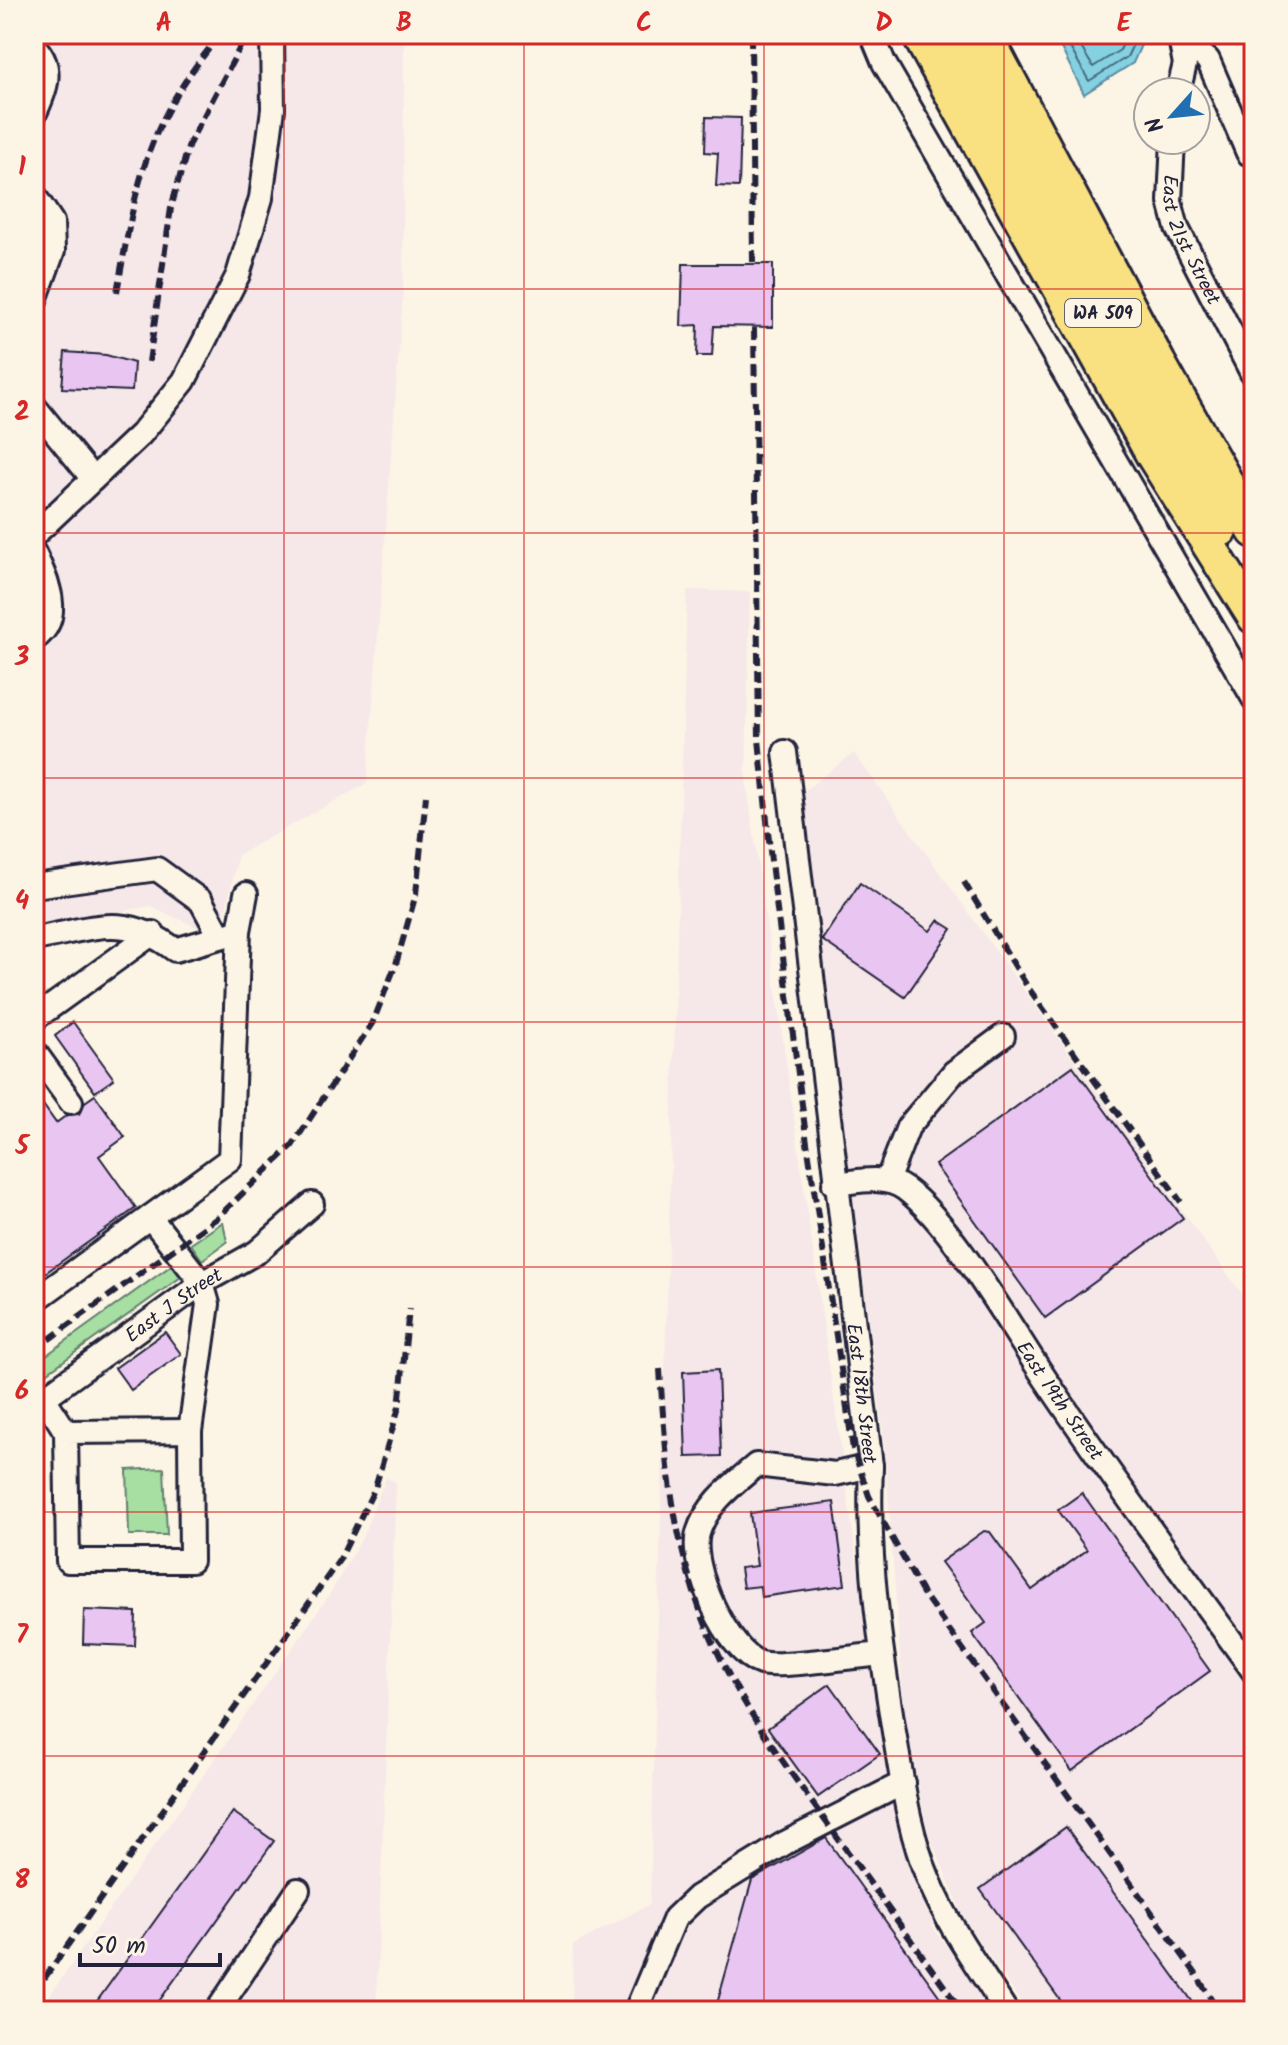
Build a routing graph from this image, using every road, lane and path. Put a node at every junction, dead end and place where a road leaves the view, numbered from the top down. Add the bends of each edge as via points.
1 (272, 34) edge
2 (872, 34) edge
3 (918, 34) edge
4 (951, 34) edge
5 (985, 34) edge
6 (1002, 34) edge
7 (1180, 36) edge
8 (34, 46) edge
9 (1182, 76) edge
10 (34, 115) edge
11 (1254, 153) edge
12 (1172, 156) edge
13 (34, 195) edge
14 (1093, 235) junction
15 (34, 303) edge
16 (1254, 377) edge
17 (34, 406) edge
18 (93, 479) junction
19 (1254, 531) edge
20 (34, 535) edge
21 (34, 553) edge
22 (1254, 591) edge
23 (1254, 617) edge
24 (34, 639) edge
25 (1254, 699) edge
26 (785, 752) dead end
27 (34, 886) edge
28 (246, 894) dead end
29 (153, 933) junction
30 (230, 934) junction
31 (34, 939) edge
32 (34, 1019) edge
33 (1003, 1036) dead end
34 (34, 1051) edge
35 (71, 1102) dead end
36 (887, 1181) junction
37 (834, 1184) junction
38 (312, 1204) dead end
39 (150, 1217) junction
40 (202, 1283) junction
41 (34, 1301) edge
42 (39, 1402) edge
43 (190, 1431) junction
44 (66, 1432) junction
45 (871, 1466) junction
46 (882, 1654) junction
47 (1254, 1672) edge
48 (903, 1783) junction
49 (298, 1890) dead end
50 (217, 2011) edge
51 (636, 2011) edge
52 (1006, 2011) edge

1 - 18 street via 273,109 261,198 238,275 184,381 141,434
2 - 25 street via 884,63
3 - 23 highway via 1153,456
4 - 22 highway, WA 509
5 - 14 highway, WA 509
6 - 14 highway
7 - 9 street
7 - 11 street via 1208,60 1248,153
8 - 10 street via 45,58 48,73
12 - 16 street, East 21st Street via 1170,201 1177,228
13 - 15 street via 52,222 53,251
14 - 19 highway, WA 509
17 - 18 street
18 - 20 street
21 - 24 street via 48,581 51,613 48,625
26 - 37 street, East 18th Street via 833,1133
27 - 30 street via 157,869 201,901
28 - 30 street
29 - 30 street via 175,950
29 - 31 street via 119,924
29 - 32 street
30 - 39 street via 230,1159
33 - 36 street via 954,1072 908,1127
34 - 35 street
36 - 37 street
36 - 47 street, East 19th Street via 904,1188 959,1251
37 - 45 street, East 18th Street
38 - 40 street, East J Street via 257,1252
39 - 40 street
39 - 41 street
40 - 42 street, East J Street
40 - 43 street via 208,1304
42 - 44 street
43 - 44 street
43 - 44 street via 191,1561 68,1561
45 - 46 street, East 18th Street via 868,1534
45 - 46 street via 835,1474 756,1465 715,1501 697,1534 700,1575 744,1656 763,1664
46 - 48 street, East 18th Street
48 - 51 street via 785,1843 697,1897 675,1918
48 - 52 street, East 18th Street via 929,1881
49 - 50 street

